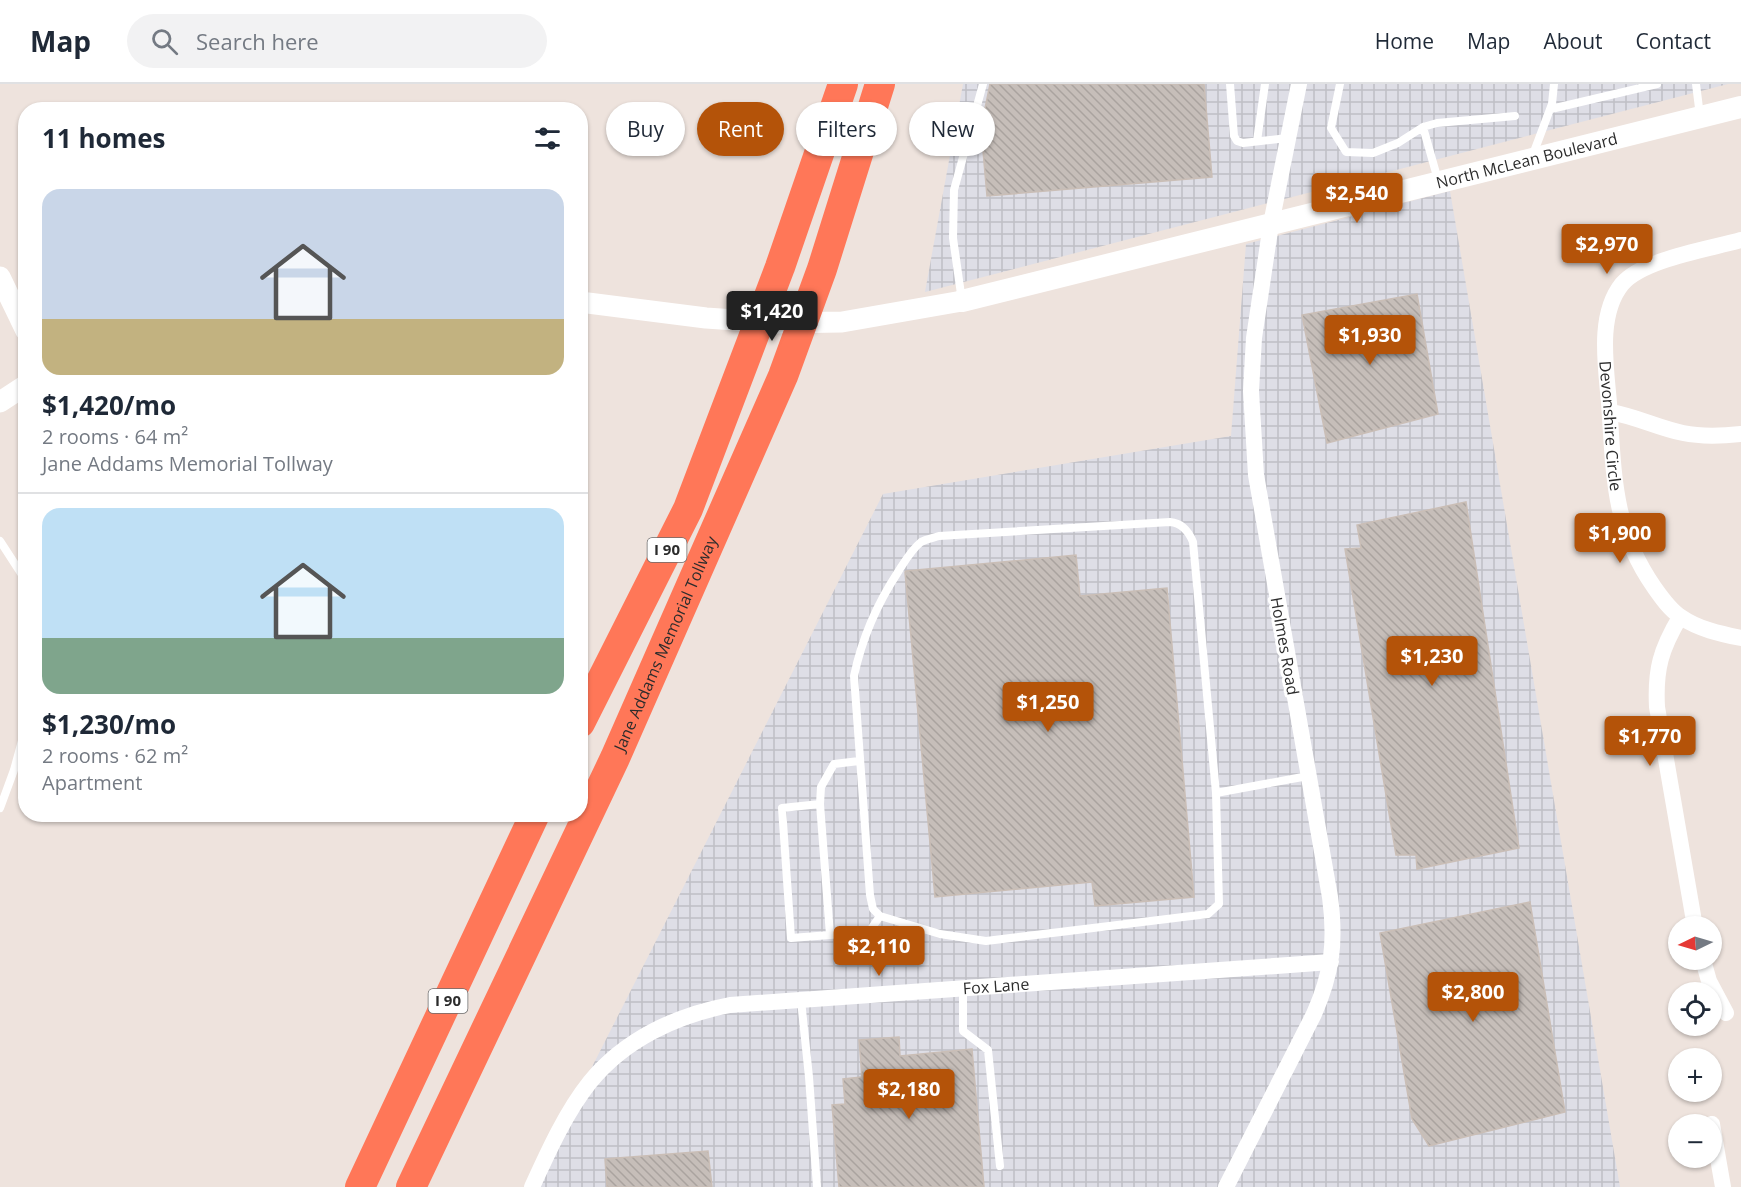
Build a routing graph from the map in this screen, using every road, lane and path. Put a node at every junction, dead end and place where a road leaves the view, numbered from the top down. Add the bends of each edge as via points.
1 (843, 84) edge
2 (880, 84) edge
3 (983, 84) edge
4 (1230, 84) edge
5 (1264, 84) edge
6 (1299, 84) edge
7 (1340, 84) edge
8 (1554, 84) edge
9 (1656, 84) edge
10 (1696, 84) edge
11 (1741, 107) edge
12 (1551, 109) junction
13 (1515, 116) dead end
14 (1700, 117) junction
15 (1423, 127) junction
16 (1288, 138) junction
17 (1257, 141) junction
18 (1531, 160) junction
19 (1439, 183) junction
20 (1271, 224) junction
21 (1741, 240) edge
22 (0, 277) edge
23 (962, 301) junction
24 (588, 303) edge
25 (18, 314) edge
26 (18, 390) edge
27 (0, 402) edge
28 (1610, 412) junction
29 (1741, 434) edge
30 (0, 541) edge
31 (18, 569) edge
32 (1680, 617) junction
33 (1741, 638) edge
34 (588, 707) edge
35 (18, 755) edge
36 (860, 761) junction
37 (1308, 776) junction
38 (1216, 794) junction
39 (820, 804) junction
40 (0, 808) edge
41 (588, 815) edge
42 (531, 822) edge
43 (585, 822) edge
44 (880, 916) junction
45 (1693, 916) edge
46 (830, 935) junction
47 (1331, 962) junction
48 (1706, 970) edge
49 (963, 989) junction
50 (801, 1000) junction
51 (1726, 1013) dead end
52 (1000, 1166) dead end
53 (1720, 1168) edge
54 (360, 1187) edge
55 (411, 1187) edge
56 (532, 1187) edge
57 (817, 1187) edge
58 (1226, 1187) edge
59 (1723, 1187) edge

1 - 34 highway, I 90 via 780,267 688,509
2 - 41 highway, Jane Addams Memorial Tollway / I 90 via 822,269 783,375
3 - 23 lane via 954,190 953,238
4 - 17 lane via 1234,136 1243,143
5 - 17 lane
6 - 16 street, Holmes Road
7 - 15 lane via 1331,128 1346,152 1373,153
8 - 12 lane
9 - 12 lane
10 - 14 lane
11 - 14 main road, North McLean Boulevard
12 - 18 lane
13 - 15 lane
14 - 18 main road, North McLean Boulevard
15 - 19 lane
16 - 17 lane
16 - 20 street, Holmes Road
18 - 19 main road, North McLean Boulevard
19 - 20 main road, North McLean Boulevard
20 - 23 main road, North McLean Boulevard
20 - 37 street, Holmes Road via 1254,338 1251,391 1256,475
21 - 28 street, Devonshire Circle via 1661,261 1624,281 1614,296 1607,319
22 - 25 street
23 - 24 street via 842,322 706,318
26 - 27 street
28 - 29 street via 1684,434
28 - 32 street, Devonshire Circle via 1614,483 1625,531 1650,580
30 - 31 lane
32 - 33 street, Devonshire Circle via 1702,628
32 - 45 street via 1658,661 1657,707
35 - 40 lane
36 - 38 lane via 854,676 860,650 891,582 911,550 924,540 1175,522 1185,528 1193,542
36 - 39 lane via 834,764 821,788
36 - 44 lane via 870,895 873,909
37 - 38 lane
37 - 47 street, Holmes Road via 1333,920
38 - 44 lane via 1218,904 1208,914 986,941 940,934
39 - 46 lane
39 - 46 lane via 782,808 791,938
42 - 54 highway, I 90
43 - 55 highway, Jane Addams Memorial Tollway / I 90
44 - 46 lane via 869,932
47 - 49 street, Fox Lane
47 - 58 street, Holmes Road via 1314,1014
48 - 51 street
49 - 50 street, Fox Lane
49 - 52 lane via 963,1031 988,1050
50 - 56 street, Fox Lane via 711,1009 672,1021 645,1035 590,1082
50 - 57 lane
53 - 59 street

